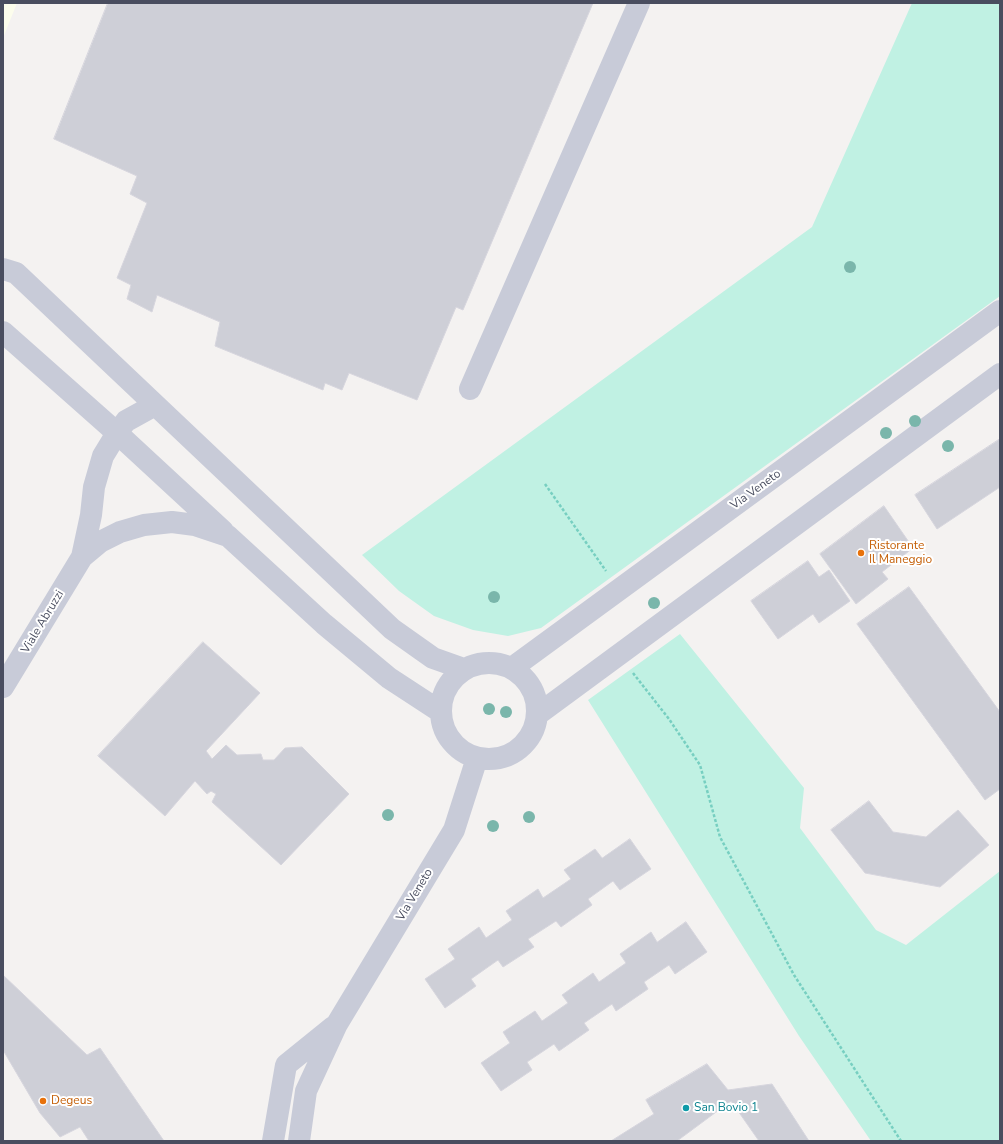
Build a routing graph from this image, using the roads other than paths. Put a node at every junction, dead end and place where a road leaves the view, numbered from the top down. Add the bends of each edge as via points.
1 (639, 3) edge
2 (3, 269) edge
3 (1000, 311) edge
4 (3, 332) edge
5 (1000, 374) edge
6 (470, 389) dead end
7 (155, 405) junction
8 (117, 433) junction
9 (228, 536) junction
10 (82, 557) junction
11 (512, 668) junction
12 (464, 669) junction
13 (3, 687) edge
14 (441, 712) junction
15 (537, 715) junction
16 (477, 758) junction
17 (337, 1024) junction
18 (273, 1141) edge
19 (299, 1141) edge

1 - 6 street
2 - 7 street via 16,273
3 - 11 street, Via Veneto
4 - 8 street
5 - 15 street
7 - 8 street via 126,421
7 - 12 street via 392,628 433,658
8 - 9 street
8 - 10 street via 103,456 94,487
9 - 10 street via 195,525 172,522 144,525 120,532 100,542
9 - 14 street via 324,624 389,678
10 - 13 street, Viale Abruzzi
11 - 12 street via 484,662
11 - 15 street via 530,684 536,700
12 - 14 street via 448,686
14 - 16 street via 448,737 456,747
15 - 16 street via 530,737 512,754 501,758
16 - 17 street, Via Veneto via 454,830
17 - 18 street, Via Veneto via 286,1065
17 - 19 street, Via Veneto via 306,1091

